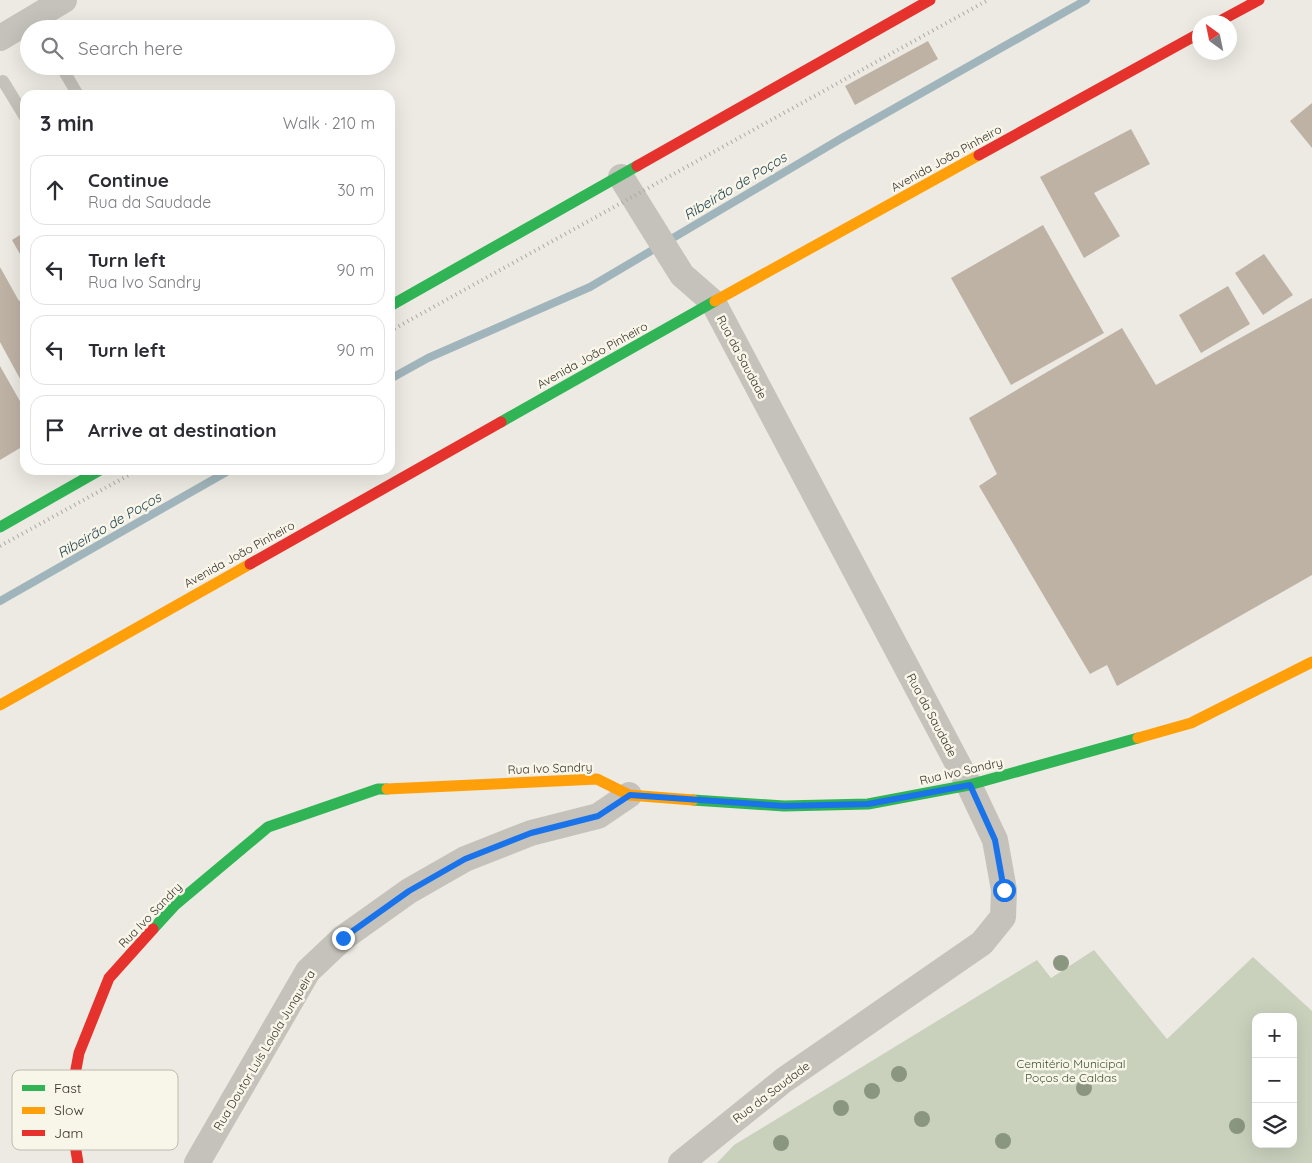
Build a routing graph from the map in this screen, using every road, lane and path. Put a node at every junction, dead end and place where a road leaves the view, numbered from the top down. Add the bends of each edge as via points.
1 (64, 0) edge
2 (930, 0) edge
3 (1259, 0) edge
4 (1231, 15) edge
5 (30, 20) edge
6 (20, 26) edge
7 (1192, 37) edge
8 (0, 38) edge
9 (66, 75) edge
10 (4, 81) dead end
11 (75, 90) edge
12 (20, 108) edge
13 (620, 177) junction
14 (713, 302) junction
15 (395, 303) edge
16 (91, 475) edge
17 (0, 526) edge
18 (1312, 662) edge
19 (0, 705) edge
20 (970, 785) junction
21 (630, 795) junction
22 (76, 1070) edge
23 (76, 1150) edge
24 (78, 1163) edge
25 (197, 1163) edge
26 (681, 1163) edge

1 - 5 street
2 - 13 main road
3 - 4 main road
6 - 8 street
7 - 14 main road, Avenida João Pinheiro
9 - 11 lane
10 - 12 lane
13 - 14 street, Rua da Saudade via 682,275
13 - 15 main road
14 - 19 main road, Avenida João Pinheiro
14 - 20 street, Rua da Saudade
16 - 17 main road
18 - 20 main road, Rua Ivo Sandry via 1191,723
20 - 21 main road, Rua Ivo Sandry via 868,804 784,806
20 - 26 street, Rua da Saudade via 995,840 1004,890 1003,917 982,943 784,1080
21 - 22 main road, Rua Ivo Sandry via 597,779 378,790 268,828 175,906 109,978 79,1053
21 - 25 street, Rua Doutor Luís Loiola Junqueira via 598,816 531,833 465,859 409,891 343,938 308,971
23 - 24 main road, Rua Ivo Sandry

